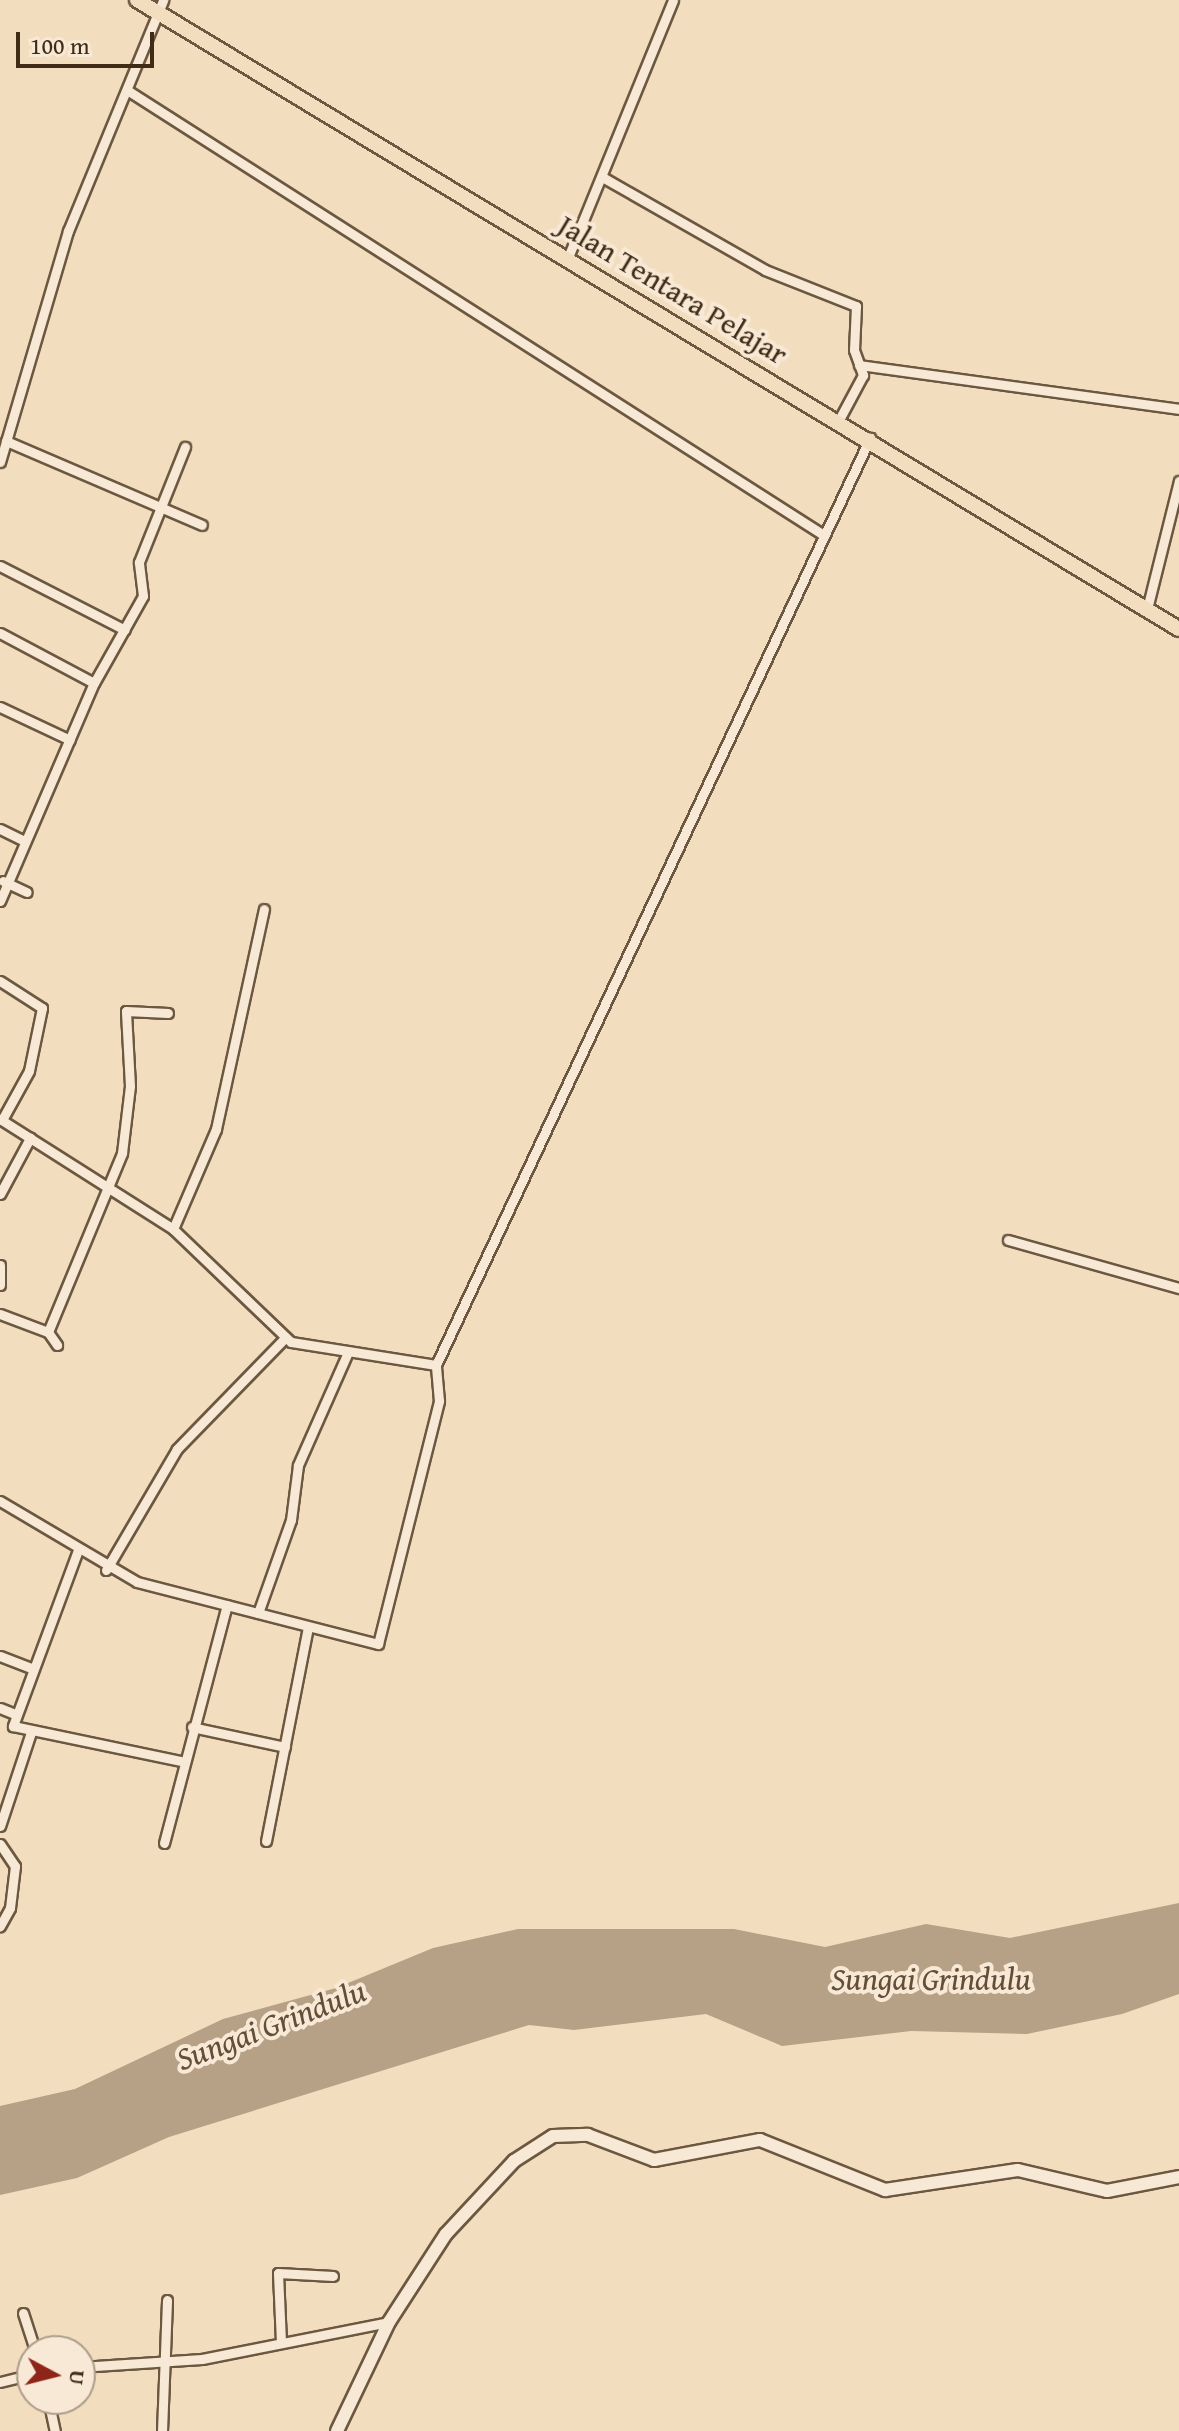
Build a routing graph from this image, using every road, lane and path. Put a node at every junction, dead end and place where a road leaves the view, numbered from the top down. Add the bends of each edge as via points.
1 (137, 0) edge
2 (673, 0) edge
3 (161, 6) edge
4 (127, 90) junction
5 (604, 178) junction
6 (569, 255) junction
7 (859, 365) junction
8 (1179, 409) edge
9 (839, 420) junction
10 (870, 438) junction
11 (6, 441) junction
12 (185, 447) dead end
13 (0, 462) edge
14 (1179, 481) edge
15 (161, 504) junction
16 (202, 525) dead end
17 (822, 534) junction
18 (0, 566) edge
19 (1147, 609) junction
20 (1179, 629) edge
21 (125, 630) junction
22 (0, 633) edge
23 (94, 683) junction
24 (0, 707) edge
25 (70, 740) junction
26 (0, 829) edge
27 (23, 840) junction
28 (3, 881) edge
29 (27, 892) dead end
30 (0, 901) edge
31 (264, 909) dead end
32 (0, 981) edge
33 (168, 1013) dead end
34 (1, 1120) edge
35 (30, 1138) junction
36 (110, 1187) junction
37 (0, 1194) edge
38 (173, 1229) junction
39 (1008, 1240) dead end
40 (0, 1265) edge
41 (0, 1285) edge
42 (1179, 1288) edge
43 (0, 1314) edge
44 (48, 1332) junction
45 (285, 1338) junction
46 (57, 1345) dead end
47 (348, 1352) junction
48 (436, 1365) junction
49 (0, 1501) edge
50 (78, 1550) junction
51 (106, 1570) junction
52 (227, 1605) junction
53 (258, 1613) junction
54 (308, 1627) junction
55 (0, 1656) edge
56 (32, 1668) junction
57 (0, 1708) edge
58 (15, 1714) junction
59 (192, 1727) junction
60 (31, 1732) junction
61 (285, 1747) junction
62 (181, 1761) junction
63 (0, 1826) edge
64 (266, 1841) dead end
65 (164, 1843) dead end
66 (0, 1844) edge
67 (0, 1926) edge
68 (1179, 2177) edge
69 (333, 2276) dead end
70 (167, 2300) dead end
71 (23, 2313) dead end
72 (389, 2322) junction
73 (30, 2335) edge
74 (281, 2342) junction
75 (163, 2362) junction
76 (96, 2366) edge
77 (162, 2431) edge
78 (337, 2431) edge

1 - 3 main road, Jalan Tentara Pelajar
2 - 5 street
3 - 4 street
3 - 6 main road, Jalan Tentara Pelajar
4 - 11 street via 32,333
4 - 17 street
5 - 6 street
5 - 7 street via 765,270 851,301 860,315
6 - 9 main road, Jalan Tentara Pelajar
7 - 8 street
7 - 9 street via 862,379
9 - 10 main road, Jalan Tentara Pelajar
10 - 17 street
10 - 19 main road, Jalan Tentara Pelajar
11 - 13 street
11 - 15 street
12 - 15 street
14 - 19 street
15 - 16 street
15 - 21 street via 138,567 145,589
17 - 48 street
18 - 21 street
19 - 20 main road, Jalan Tentara Pelajar
21 - 23 street
22 - 23 street
23 - 25 street
24 - 25 street
25 - 27 street
26 - 27 street
27 - 28 street
28 - 29 street
28 - 30 street
31 - 38 street via 216,1129
32 - 34 street via 42,1008 29,1071
33 - 36 street via 125,1014 129,1108
34 - 35 street
35 - 36 street
35 - 37 street
36 - 38 street
36 - 44 street
38 - 45 street
39 - 42 street
40 - 41 street
43 - 44 street
44 - 46 street
45 - 47 street
45 - 51 street via 177,1449
47 - 48 street
47 - 53 street via 298,1465 291,1520
48 - 54 street via 439,1401 379,1642
49 - 50 street
50 - 51 street
50 - 56 street
51 - 52 street
52 - 53 street
52 - 59 street
53 - 54 street
54 - 61 street
55 - 56 street
56 - 58 street
57 - 58 street
58 - 60 street via 13,1726
59 - 61 street
59 - 62 street
60 - 62 street
60 - 63 street
61 - 64 street
62 - 65 street
66 - 67 street via 15,1866 10,1908
68 - 72 street via 1107,2191 1018,2170 885,2190 760,2140 654,2160 588,2135 553,2136 473,2199
69 - 74 street via 278,2273
70 - 75 street
71 - 73 street
72 - 74 street
72 - 78 street
74 - 75 street
75 - 76 street
75 - 77 street

